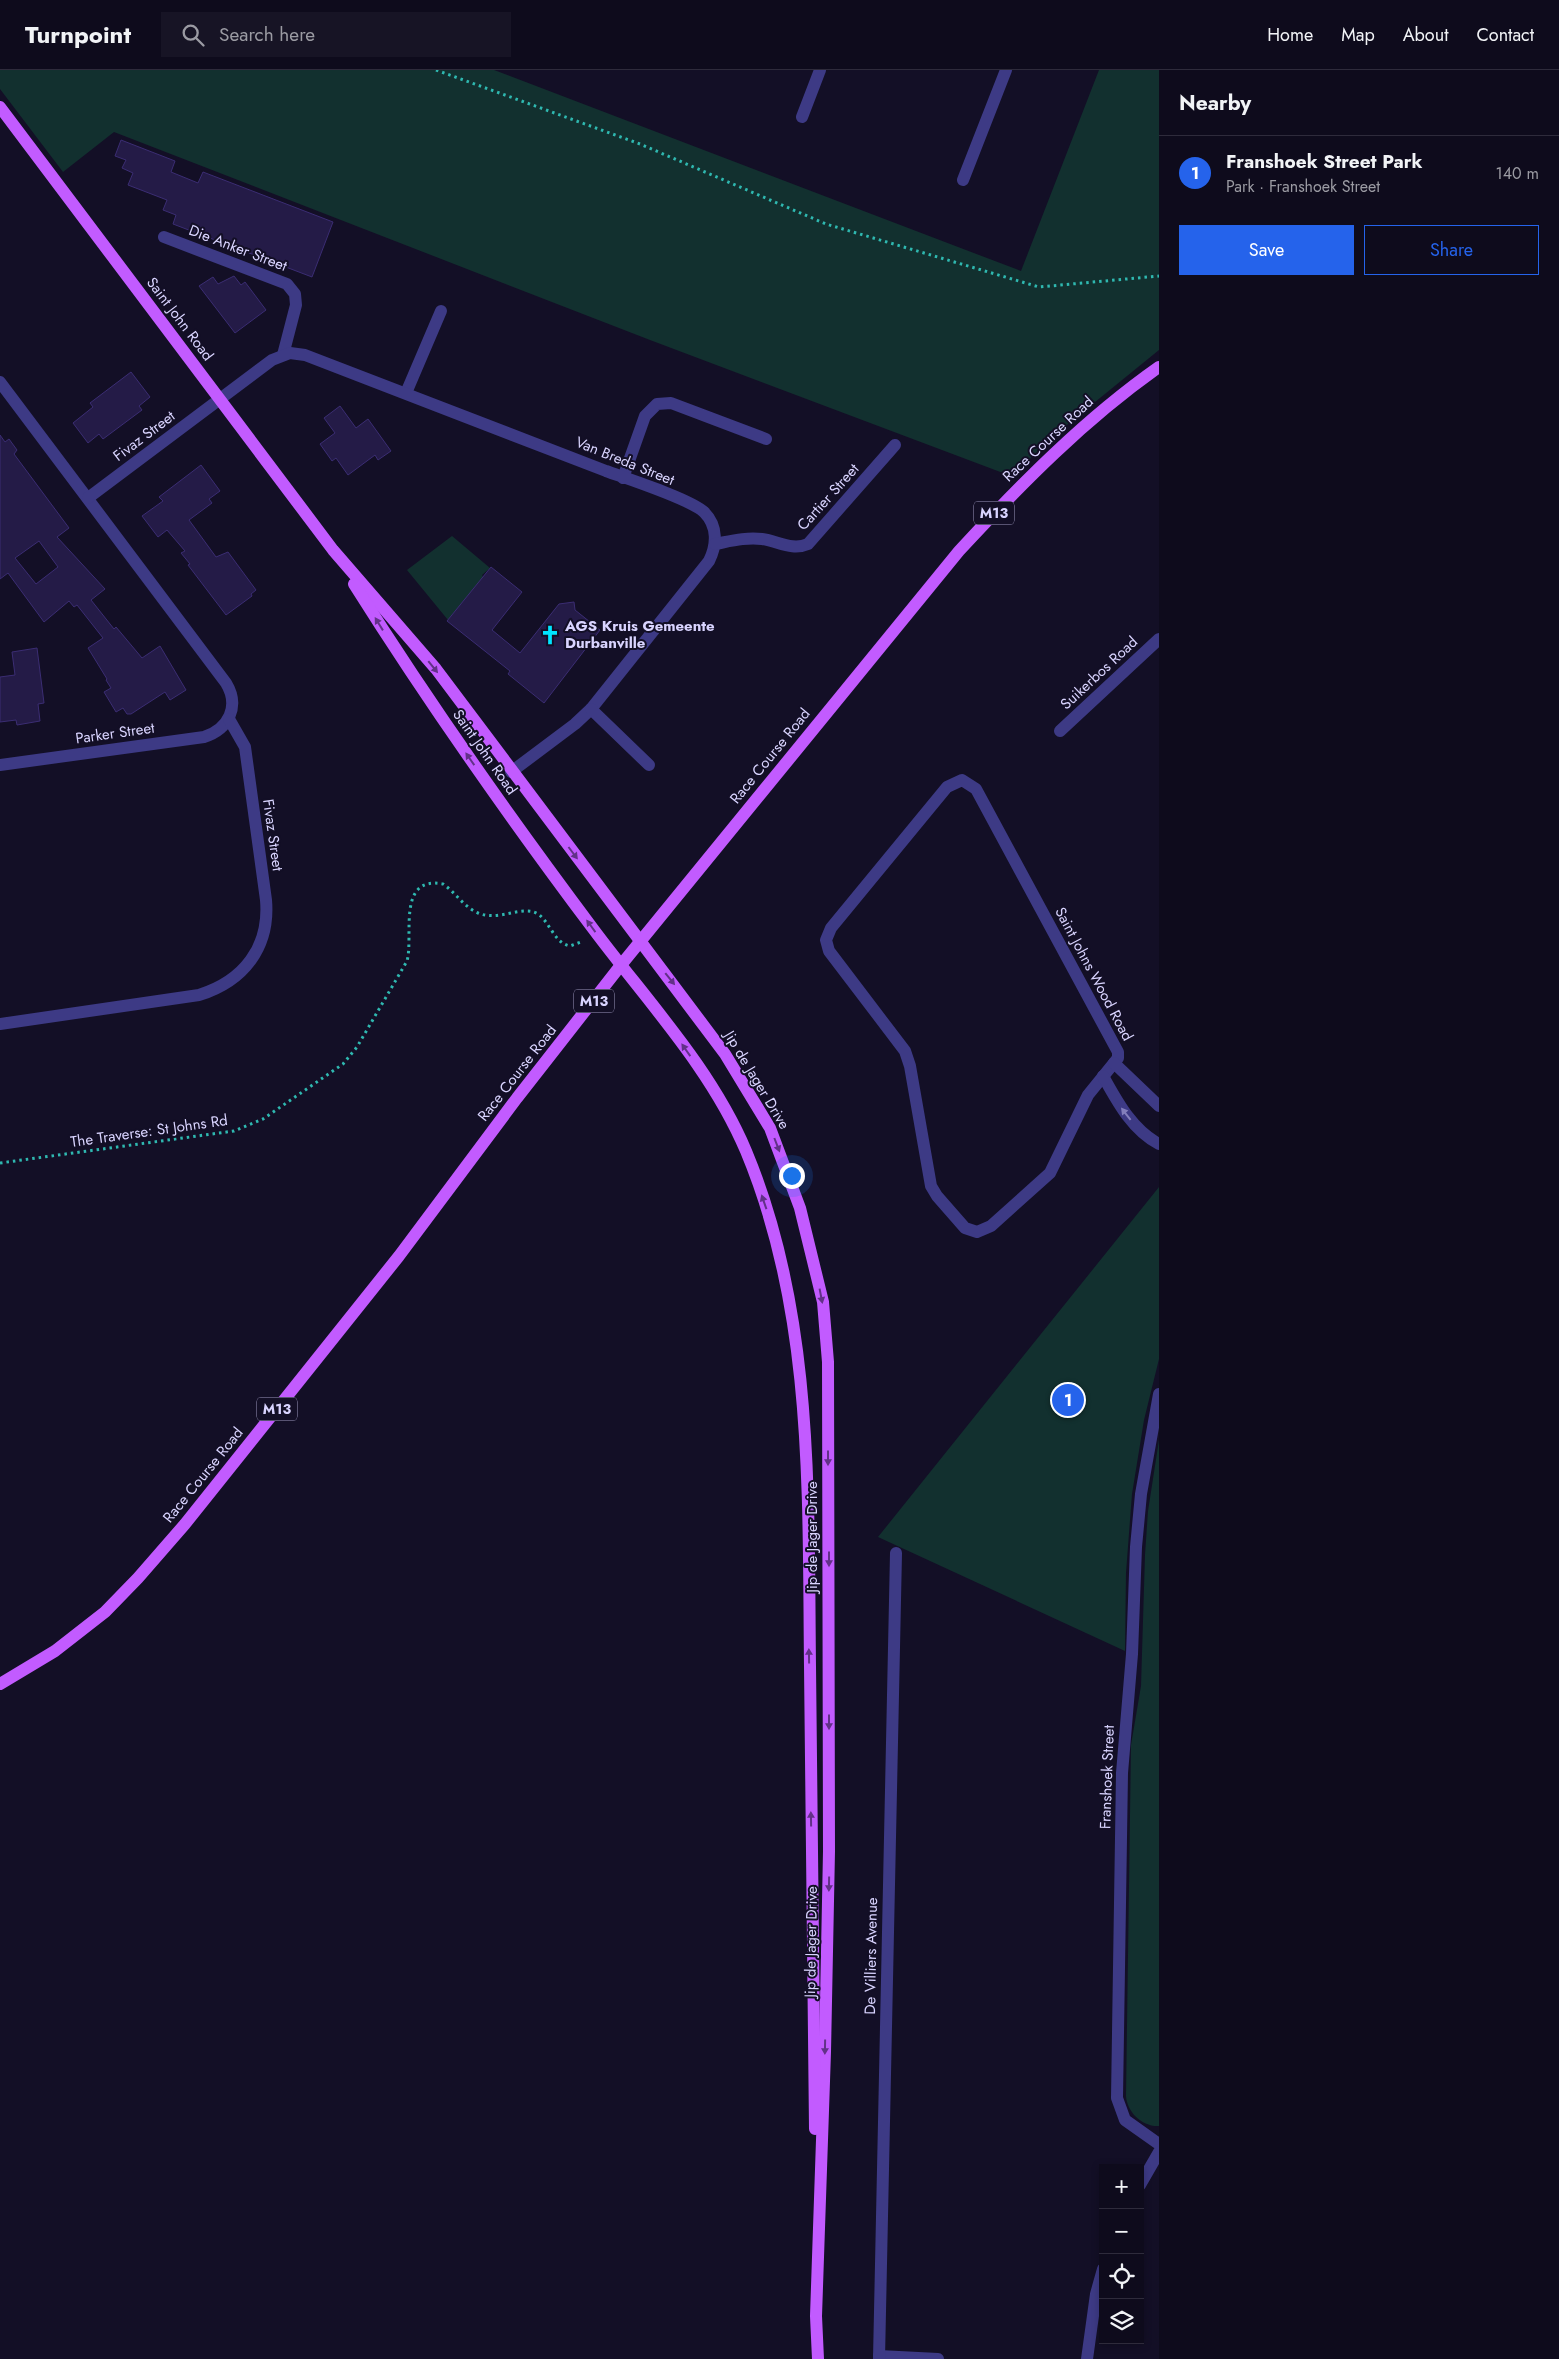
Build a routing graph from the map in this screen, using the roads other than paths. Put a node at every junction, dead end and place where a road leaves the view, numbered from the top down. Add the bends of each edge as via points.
1 (820, 70) edge
2 (1006, 70) edge
3 (0, 107) edge
4 (802, 117) dead end
5 (963, 180) dead end
6 (164, 237) dead end
7 (441, 311) dead end
8 (282, 355) junction
9 (1159, 367) edge
10 (0, 384) edge
11 (406, 393) junction
12 (220, 400) junction
13 (766, 439) dead end
14 (895, 445) dead end
15 (623, 478) junction
16 (88, 498) junction
17 (715, 544) junction
18 (333, 550) junction
19 (1159, 639) edge
20 (591, 709) junction
21 (229, 719) junction
22 (1060, 731) dead end
23 (0, 765) edge
24 (649, 765) dead end
25 (511, 772) junction
26 (640, 942) junction
27 (621, 965) junction
28 (0, 1024) edge
29 (1114, 1063) junction
30 (1103, 1076) junction
31 (1159, 1106) edge
32 (1159, 1144) edge
33 (1159, 1394) edge
34 (896, 1554) dead end
35 (0, 1684) edge
36 (1159, 2144) edge
37 (1159, 2152) edge
38 (1144, 2178) edge
39 (820, 2182) junction
40 (1099, 2283) edge
41 (816, 2316) junction
42 (879, 2358) edge
43 (812, 2359) edge
44 (818, 2359) edge
45 (938, 2359) edge
46 (1087, 2359) edge

1 - 4 street
2 - 5 street
3 - 12 main road, Saint John Road
6 - 8 street, Die Anker Street via 287,284 295,294 296,305
7 - 11 street
8 - 11 street, Van Breda Street via 305,355
8 - 12 street
9 - 26 main road, Race Course Road / M13 via 1124,392 1063,445 959,551
10 - 16 street
11 - 15 street, Van Breda Street
12 - 16 street, Fivaz Street
12 - 18 main road, Saint John Road
13 - 15 street via 671,404 657,404 645,416
14 - 17 street, Cartier Street via 808,544 796,548 746,538
15 - 17 street, Van Breda Street via 703,512 715,530
16 - 21 street via 226,683 233,700
17 - 20 street via 709,561
18 -> 25 main road, Saint John Road via 436,670
27 -> 18 main road, Saint John Road via 409,671
19 - 22 street, Suikerbos Road
20 - 24 street
20 - 25 street
21 - 23 street, Parker Street via 219,731 204,737
21 - 28 street, Fivaz Street via 244,747 266,900 264,937 252,959 235,978 199,995
25 -> 26 main road, Saint John Road
26 - 27 main road, Race Course Road / M13
26 -> 39 main road, Jip de Jager Drive via 715,1040 770,1128 800,1208 823,1302 828,1372 829,1851
27 - 35 main road, Race Course Road / M13 via 399,1256 185,1524 105,1612 78,1634
39 -> 27 main road, Jip de Jager Drive via 814,2092 808,1492 794,1328 768,1214 745,1150 714,1090
29 - 30 street, Saint Johns Wood Road
29 - 30 street, Saint Johns Wood Road via 1118,1058 1116,1046 976,789 962,780 954,782 837,920 826,940 830,952 905,1051 929,1180 936,1196 969,1230 982,1231 991,1226 1050,1173 1088,1095
29 - 31 street
32 -> 30 street via 1138,1129
33 - 36 street, Franshoek Street via 1141,1494 1122,1773 1118,2098 1125,2120
34 - 42 street, De Villiers Avenue
37 - 38 street
39 - 41 main road, Jip de Jager Drive
40 - 46 street
41 - 43 main road, Jip de Jager Drive
41 - 44 main road, Jip de Jager Drive
42 - 45 street

